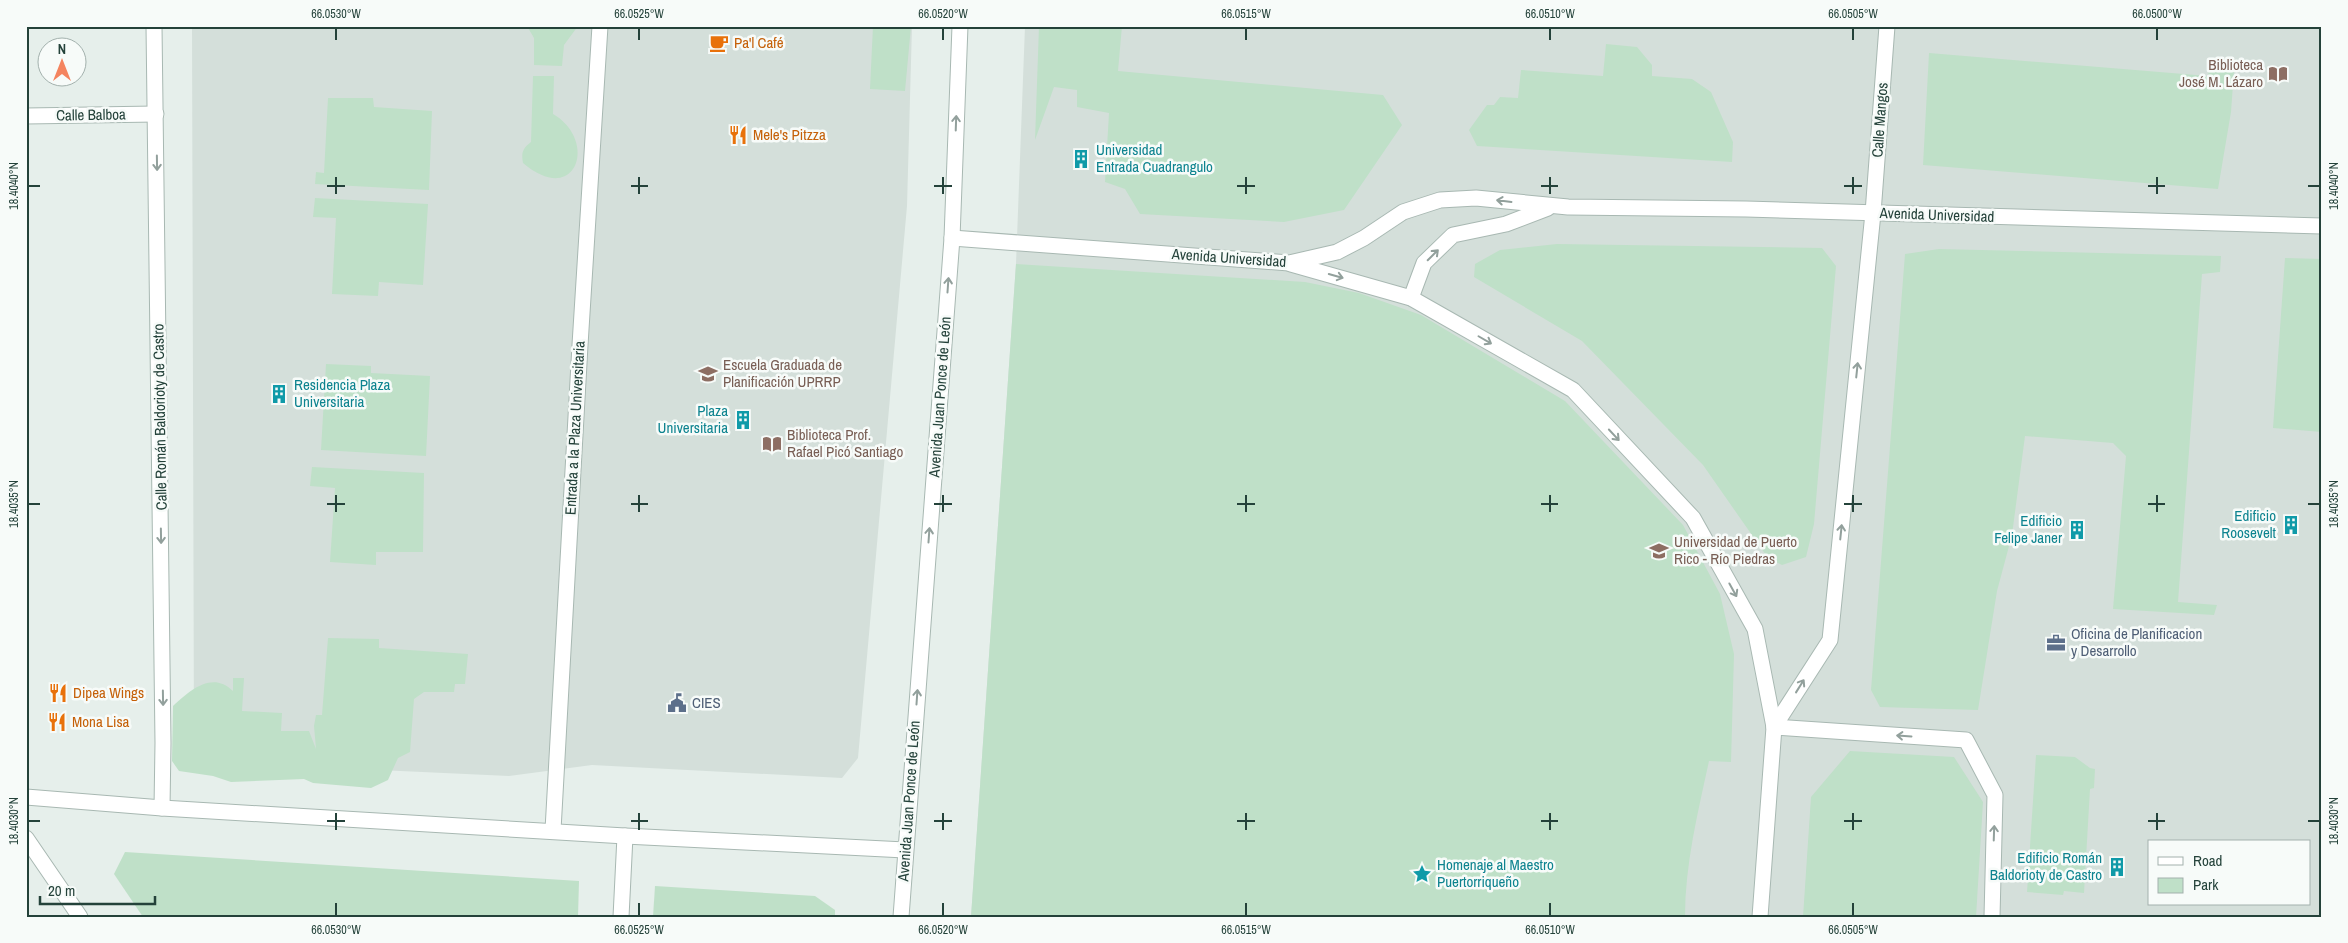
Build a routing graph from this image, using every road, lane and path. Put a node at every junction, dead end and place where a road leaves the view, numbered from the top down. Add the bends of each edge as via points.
1 (154, 26) edge
2 (600, 26) edge
3 (960, 26) edge
4 (1887, 26) edge
5 (156, 114) junction
6 (26, 116) edge
7 (1552, 207) junction
8 (1873, 213) junction
9 (2322, 226) edge
10 (952, 238) junction
11 (1289, 263) junction
12 (1411, 298) junction
13 (1774, 727) junction
14 (26, 797) edge
15 (162, 808) junction
16 (553, 830) junction
17 (625, 836) junction
18 (26, 838) edge
19 (905, 850) junction
20 (80, 917) edge
21 (621, 917) edge
22 (900, 917) edge
23 (1760, 917) edge
24 (1992, 917) edge

1 - 5 street, Calle Román Baldorioty de Castro
2 - 16 street, Entrada a la Plaza Universitaria
10 -> 3 street, Avenida Juan Ponce de León
4 - 8 street, Calle Mangos
5 - 6 street, Calle Balboa
5 -> 15 street, Calle Román Baldorioty de Castro
7 - 8 street, Avenida Universidad
7 -> 11 street, Avenida Universidad via 1476,198 1440,200 1403,212 1337,252
12 -> 7 street, Avenida Universidad via 1424,263 1453,235 1506,224
8 - 9 street, Avenida Universidad
13 -> 8 street, Calle Mangos via 1830,640
10 - 11 street, Avenida Universidad
19 -> 10 street, Avenida Juan Ponce de León
11 -> 12 street
12 -> 13 street via 1573,390 1693,518 1755,629
13 - 23 street
24 -> 13 street via 1995,795 1966,740
14 - 15 street
15 - 16 street
16 - 17 street
17 - 19 street
17 - 21 street
18 - 20 street
19 - 22 street, Avenida Juan Ponce de León

